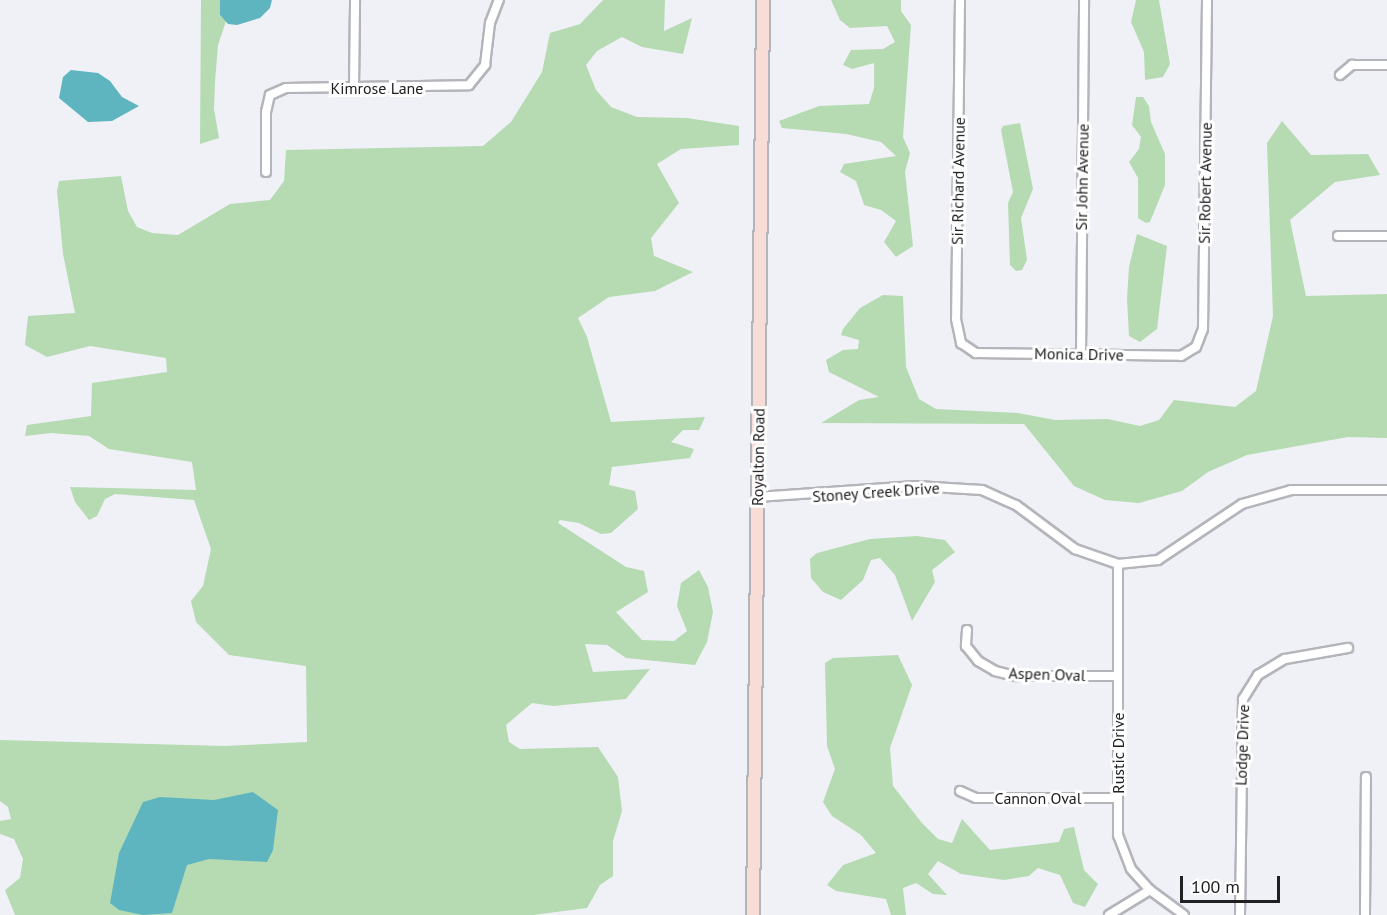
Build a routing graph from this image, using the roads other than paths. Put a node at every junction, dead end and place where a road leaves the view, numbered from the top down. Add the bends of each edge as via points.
1 (355, 0) edge
2 (499, 0) edge
3 (763, 0) edge
4 (960, 0) edge
5 (1084, 0) edge
6 (1207, 0) edge
7 (1387, 65) edge
8 (1340, 75) dead end
9 (354, 87) junction
10 (266, 172) dead end
11 (1338, 236) dead end
12 (1387, 236) edge
13 (976, 353) joint
14 (1081, 354) junction
15 (1181, 356) joint
16 (1387, 490) edge
17 (758, 497) junction
18 (1118, 564) junction
19 (966, 630) dead end
20 (1348, 648) dead end
21 (1118, 676) junction
22 (1366, 777) dead end
23 (960, 791) dead end
24 (1118, 798) junction
25 (1150, 891) junction
26 (753, 915) edge
27 (1109, 915) edge
28 (1184, 915) edge
29 (1240, 915) edge
30 (1365, 915) edge

1 - 9 street
2 - 9 street, Kimrose Lane via 490,23 485,65 469,85
3 - 17 main road, Royalton Road
4 - 13 street, Sir Richard Avenue via 956,319 961,343
5 - 14 street, Sir John Avenue
6 - 15 street, Sir Robert Avenue via 1203,329 1196,347
7 - 8 street via 1352,65
9 - 10 street, Kimrose Lane via 286,88 270,95 266,112
11 - 12 street
13 - 14 street, Monica Drive
14 - 15 street, Monica Drive
16 - 18 street, Stoney Creek Drive via 1281,493 1242,504 1158,560
17 - 18 street, Stoney Creek Drive via 916,486 982,490 1016,506 1075,549
17 - 26 main road, Royalton Road
18 - 21 street, Rustic Drive
19 - 21 street, Aspen Oval via 966,646 978,661 996,671 1015,676
20 - 29 street, Lodge Drive via 1286,659 1258,675 1243,699
21 - 24 street, Rustic Drive
22 - 30 street
23 - 24 street, Cannon Oval via 976,798
24 - 25 street, Rustic Drive via 1118,835 1131,870
25 - 27 street
25 - 28 street, Rustic Drive

